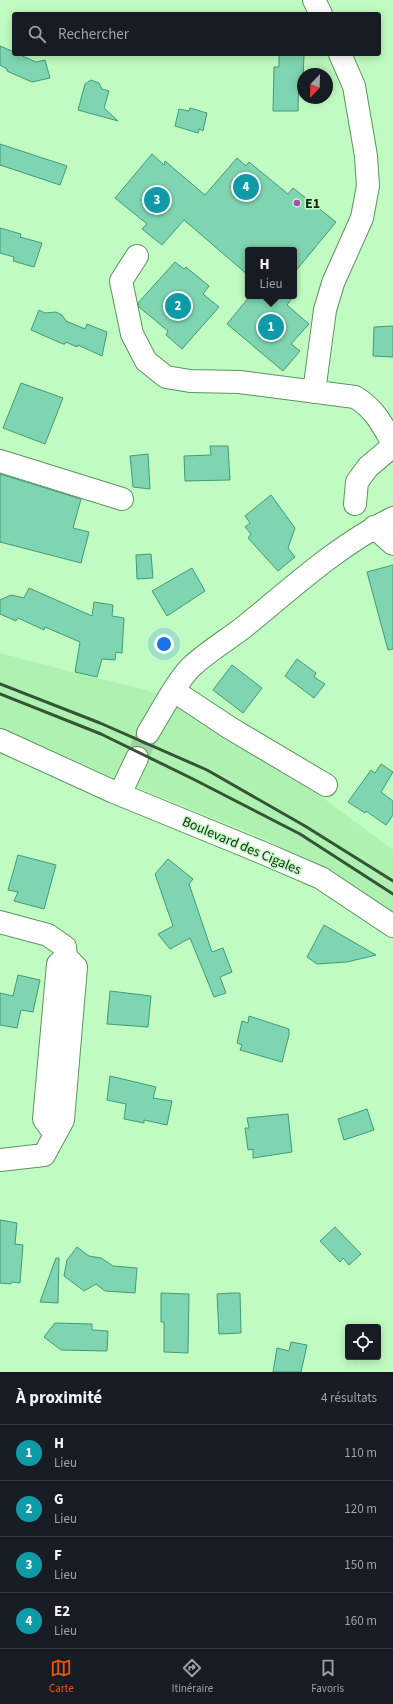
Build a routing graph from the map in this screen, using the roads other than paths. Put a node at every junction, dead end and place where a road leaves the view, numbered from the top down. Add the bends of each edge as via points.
1 (314, 0) edge
2 (320, 12) edge
3 (341, 56) edge
4 (137, 256) dead end
5 (314, 392) junction
6 (393, 445) edge
7 (0, 461) edge
8 (122, 499) dead end
9 (355, 504) dead end
10 (393, 518) edge
11 (374, 527) junction
12 (393, 544) edge
13 (174, 690) junction
14 (148, 733) tunnel mouth
15 (0, 740) edge
16 (137, 758) tunnel mouth
17 (326, 785) dead end
18 (120, 794) junction
19 (0, 922) edge
20 (393, 926) edge
21 (0, 1160) edge

1 - 2 street
3 - 5 street via 354,86 366,156 368,186 362,218 333,283 325,310
4 - 5 street via 121,281 132,334 146,361 166,377 190,381 239,382
5 - 6 street via 355,397 367,404 378,417
6 - 9 street via 368,467 357,482
7 - 8 street
10 - 11 street
11 - 12 street
11 - 13 street via 329,557 239,631 190,667
13 - 14 street
13 - 17 street via 230,728
15 - 18 street, Boulevard des Cigales
16 - 18 street
18 - 20 street, Boulevard des Cigales via 320,878
19 - 21 street via 48,935 65,947 66,957 58,964 44,1119 54,1133 44,1155

